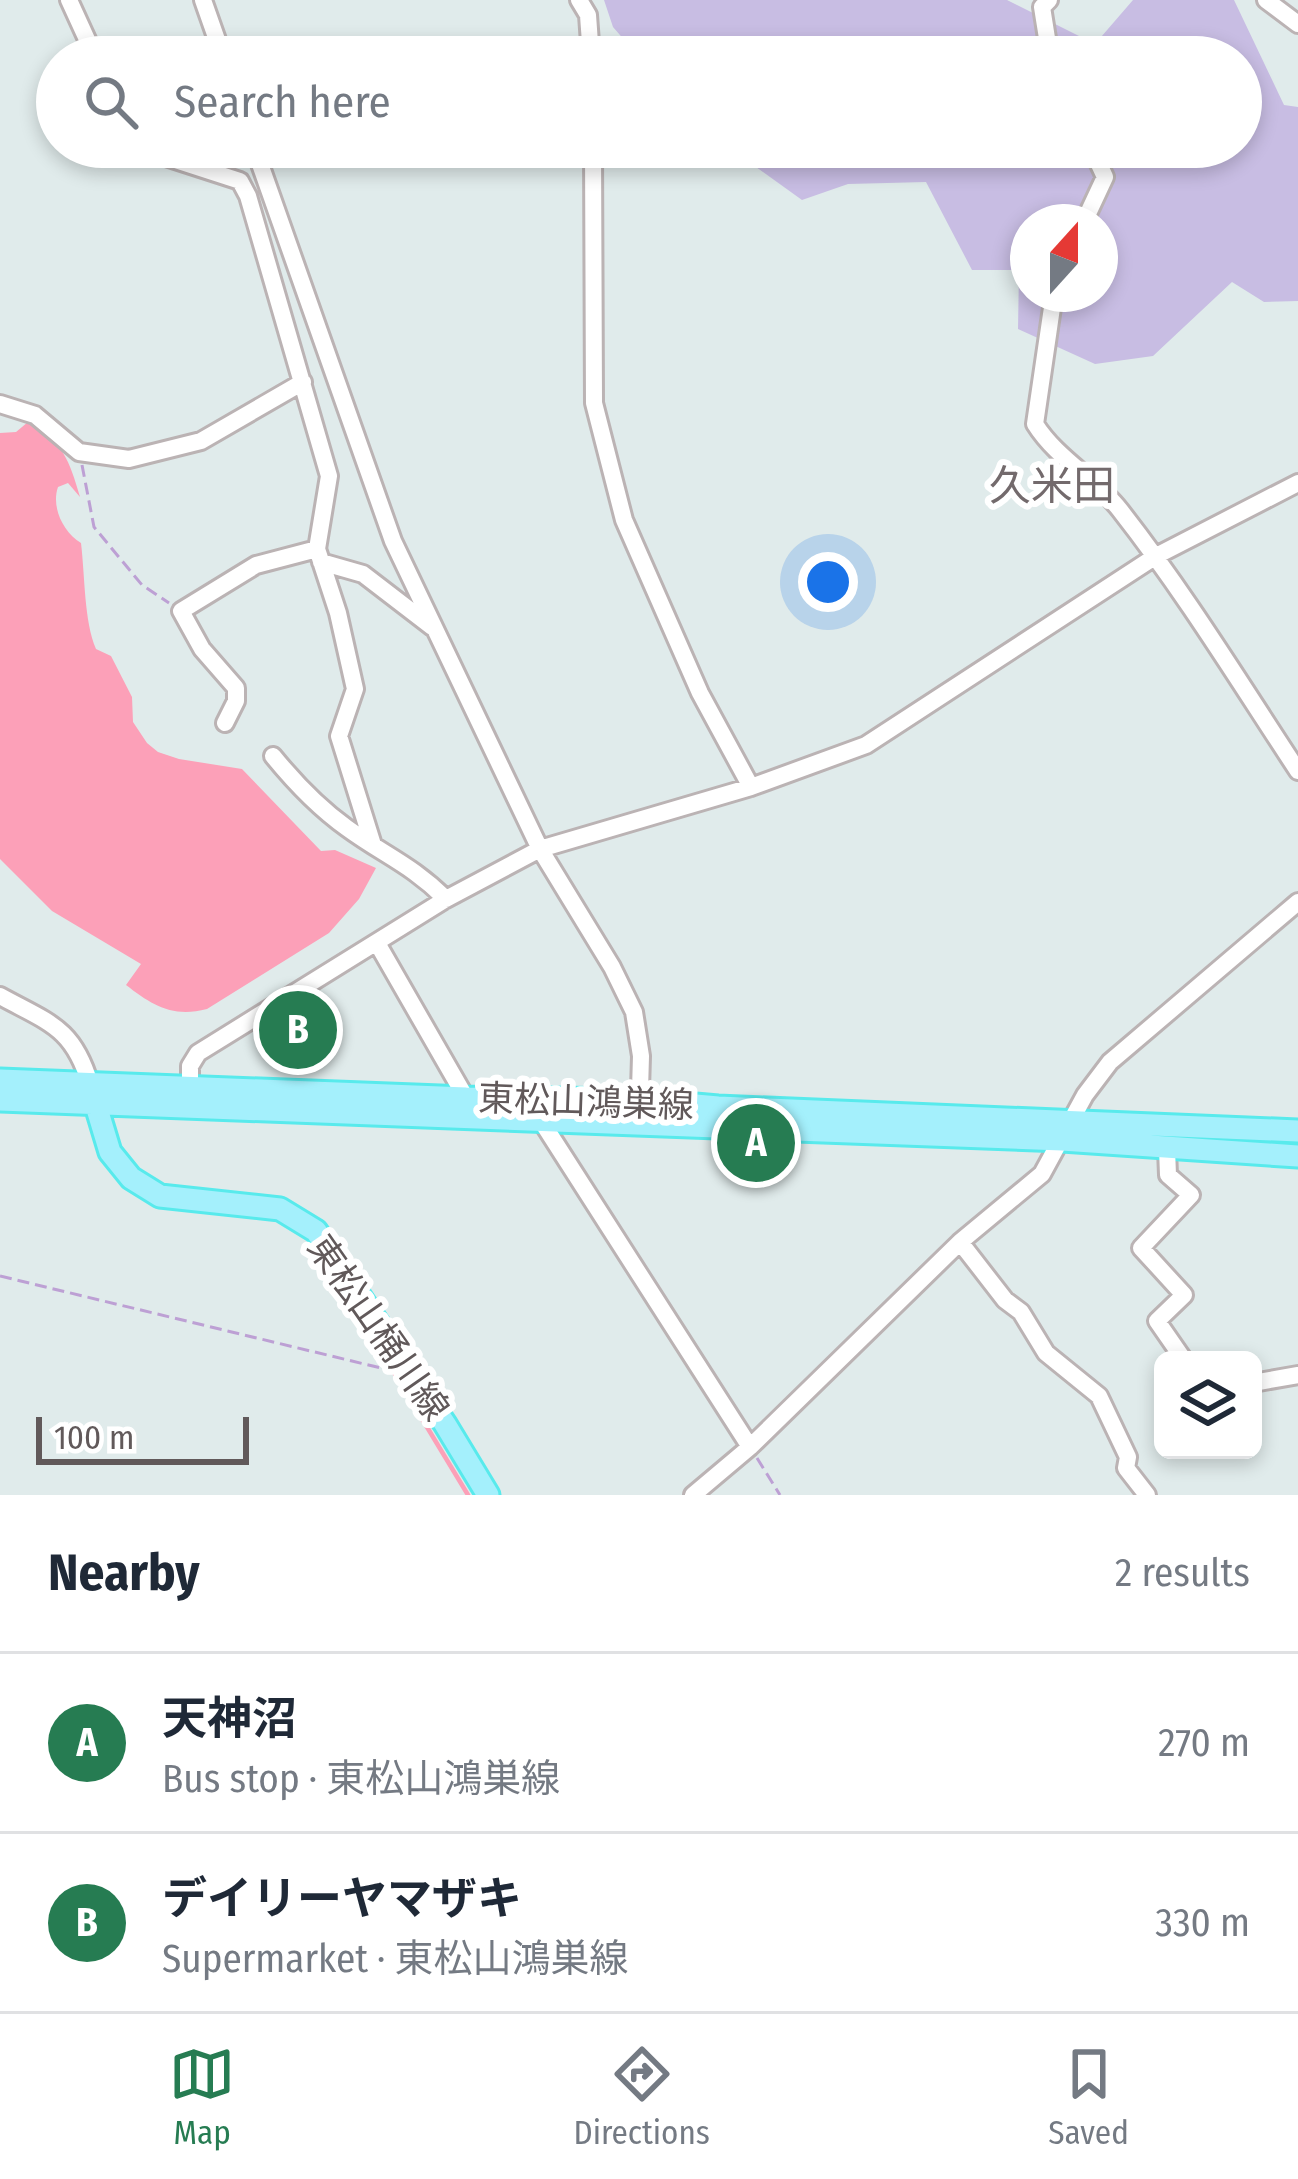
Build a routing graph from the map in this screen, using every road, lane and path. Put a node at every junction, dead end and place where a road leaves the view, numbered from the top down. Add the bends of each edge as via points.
1 (69, 0) edge
2 (202, 0) edge
3 (579, 0) edge
4 (1266, 0) edge
5 (1040, 2) edge
6 (1298, 24) edge
7 (85, 36) edge
8 (215, 36) edge
9 (590, 36) edge
10 (1047, 36) edge
11 (200, 168) edge
12 (261, 168) edge
13 (593, 168) edge
14 (1102, 168) edge
15 (1093, 204) edge
16 (1051, 312) edge
17 (303, 382) junction
18 (0, 404) edge
19 (79, 452) junction
20 (1298, 483) edge
21 (319, 555) junction
22 (1156, 556) junction
23 (182, 611) junction
24 (438, 632) junction
25 (226, 723) dead end
26 (273, 756) dead end
27 (1298, 771) edge
28 (751, 787) junction
29 (373, 845) junction
30 (540, 849) junction
31 (446, 898) junction
32 (1298, 902) edge
33 (377, 943) junction
34 (0, 996) edge
35 (0, 1080) edge
36 (190, 1089) junction
37 (92, 1093) junction
38 (466, 1099) junction
39 (0, 1100) edge
40 (639, 1100) junction
41 (540, 1119) junction
42 (639, 1124) junction
43 (1067, 1131) junction
44 (1298, 1131) edge
45 (1167, 1149) junction
46 (1298, 1156) edge
47 (960, 1242) junction
48 (0, 1276) edge
49 (1178, 1351) edge
50 (403, 1361) junction
51 (1298, 1375) edge
52 (1262, 1381) edge
53 (750, 1447) junction
54 (488, 1495) edge
55 (693, 1495) edge
56 (780, 1495) edge
57 (1147, 1495) edge

1 - 7 street
2 - 8 street
3 - 9 street
4 - 6 street
5 - 10 street
11 - 17 street via 240,181 248,196
12 - 24 street via 393,542
13 - 28 street via 594,403 624,520
14 - 15 street via 1106,177
16 - 22 street via 1035,424
17 - 19 street via 201,441 129,459
17 - 21 street via 328,476
18 - 19 street via 35,415
19 - 23 path via 94,527 142,585
20 - 22 street
21 - 23 street via 256,565
21 - 24 street via 363,574
21 - 29 street via 355,689 339,736
22 - 27 street
22 - 28 street via 904,723 842,756
23 - 25 street via 236,688
24 - 30 street
26 - 29 street via 311,798
28 - 30 street
29 - 31 street
30 - 31 street
30 - 40 street via 634,1012
31 - 33 street
32 - 43 street via 1109,1062
33 - 36 street via 198,1053
33 - 38 street
34 - 37 street via 63,1032 80,1050
35 - 37 main road
36 - 37 main road, 東松山鴻巣線
36 - 38 main road, 東松山鴻巣線
37 - 39 main road
37 - 41 main road, 東松山鴻巣線
37 - 50 main road, 東松山桶川線 via 110,1152 160,1196 280,1209 316,1232
38 - 40 main road, 東松山鴻巣線
40 - 42 street
40 - 43 main road, 東松山鴻巣線
41 - 42 main road, 東松山鴻巣線
41 - 53 street
42 - 43 main road, 東松山鴻巣線
43 - 44 main road, 東松山鴻巣線
43 - 45 main road, 東松山鴻巣線
43 - 47 street via 1042,1174
45 - 46 main road, 東松山鴻巣線
45 - 49 street via 1168,1175 1191,1196 1141,1248 1184,1295 1156,1321
47 - 53 street
47 - 57 street via 1046,1353 1099,1396 1126,1468
48 - 50 path via 385,1370
50 - 54 main road, 東松山桶川線
51 - 52 street
53 - 55 street
53 - 56 path

